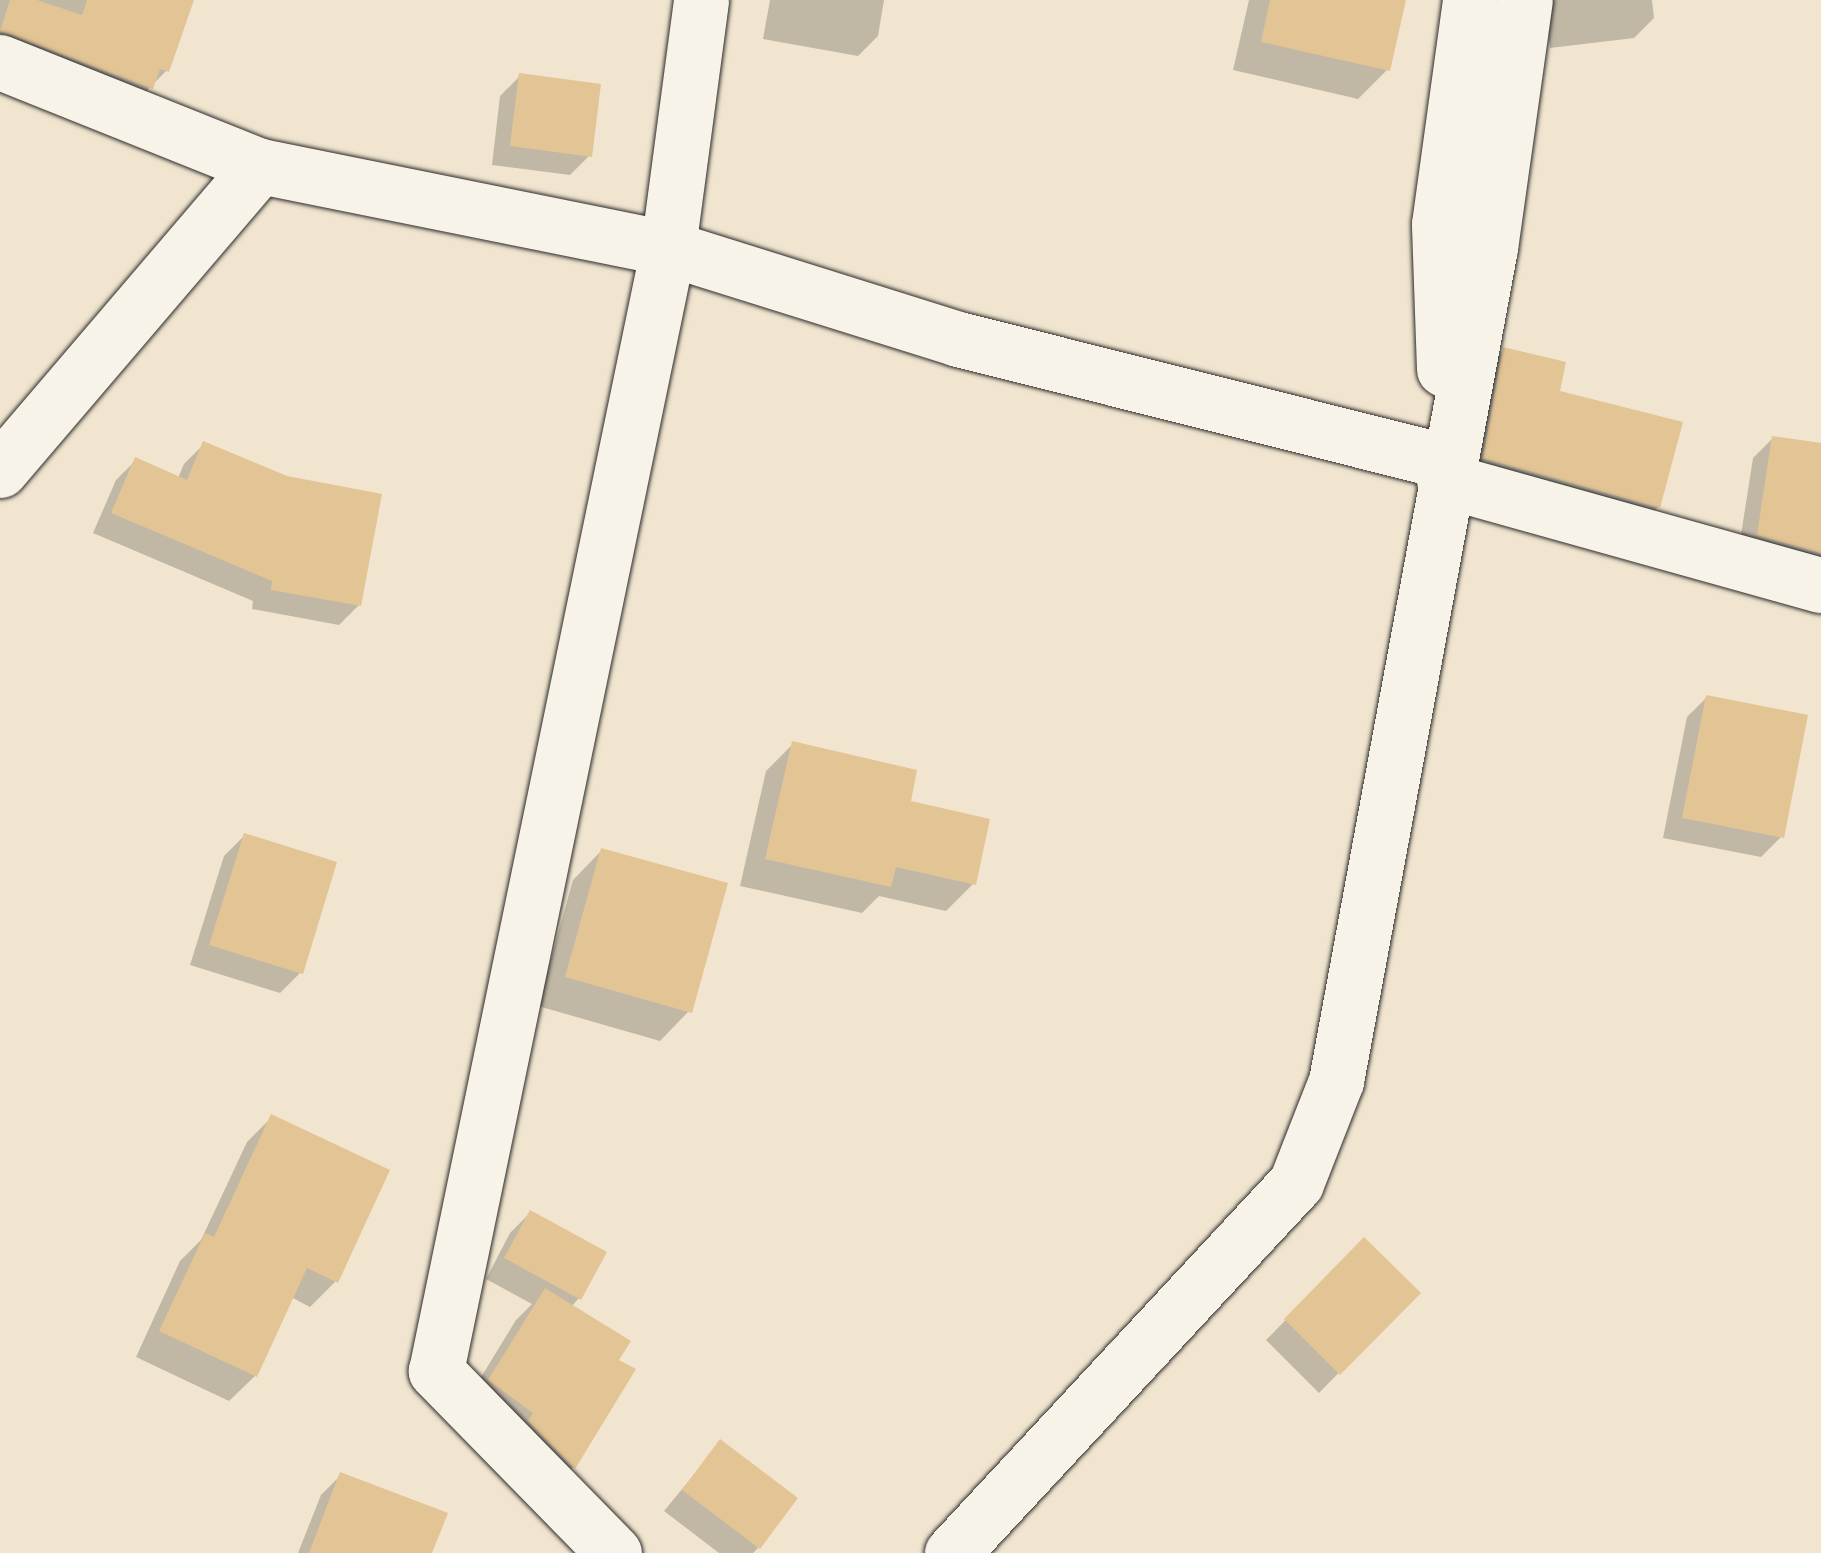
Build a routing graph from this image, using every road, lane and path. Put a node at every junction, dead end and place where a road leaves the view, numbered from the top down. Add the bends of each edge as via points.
1 (700, 0) edge
2 (1470, 0) edge
3 (1525, 0) edge
4 (0, 62) edge
5 (260, 166) junction
6 (668, 248) junction
7 (0, 470) edge
8 (1446, 471) junction
9 (1821, 585) edge
10 (614, 1553) edge
11 (952, 1553) edge

1 - 6 street
2 - 8 street via 1440,224
3 - 8 street via 1490,248
4 - 5 street
5 - 6 street
5 - 7 street
6 - 8 street via 958,339
6 - 10 street via 436,1371
8 - 9 street
8 - 11 street via 1336,1082 1296,1183

